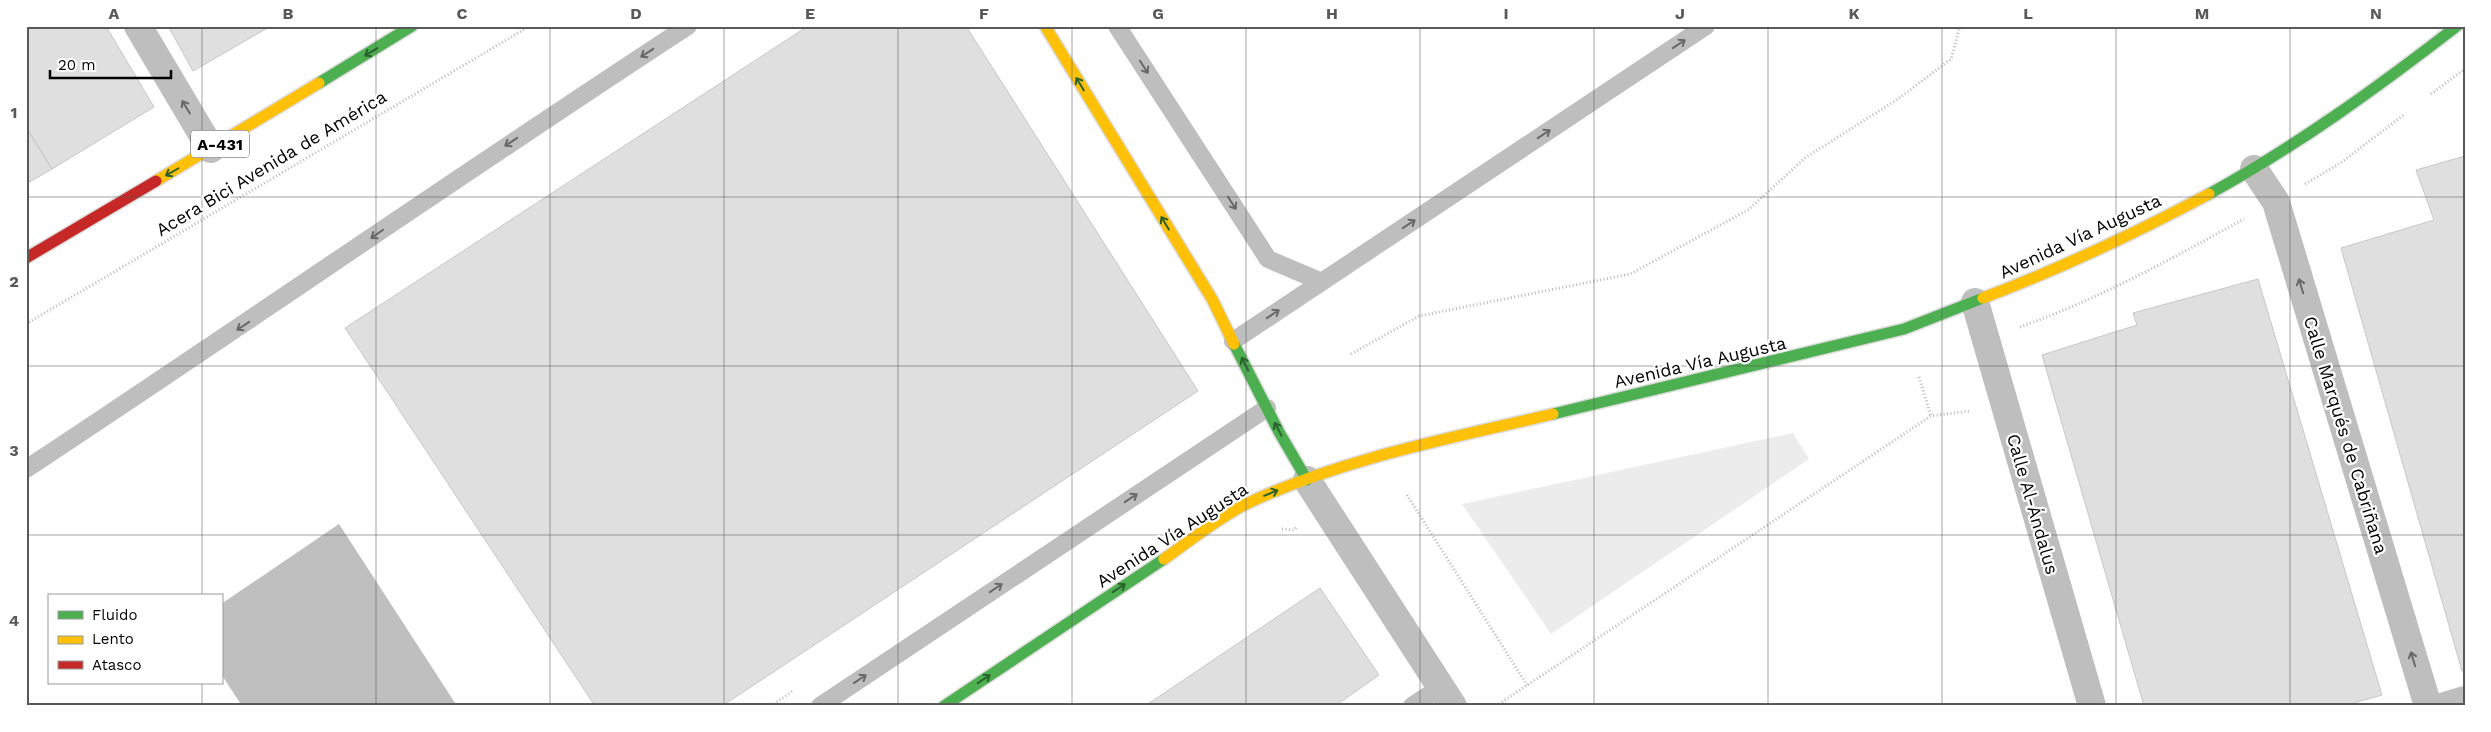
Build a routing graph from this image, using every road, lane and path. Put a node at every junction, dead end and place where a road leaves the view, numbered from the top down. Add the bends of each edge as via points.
1 (138, 26) edge
2 (412, 26) edge
3 (530, 26) edge
4 (688, 26) edge
5 (1045, 26) edge
6 (1117, 26) edge
7 (1706, 26) edge
8 (1960, 26) edge
9 (2457, 26) edge
10 (211, 149) junction
11 (2254, 169) junction
12 (26, 258) edge
13 (1322, 282) junction
14 (1975, 302) junction
15 (26, 324) edge
16 (1233, 341) junction
17 (1351, 354) dead end
18 (1919, 377) dead end
19 (2005, 406) junction
20 (1267, 408) junction
21 (1931, 416) junction
22 (26, 470) edge
23 (1306, 480) junction
24 (1407, 496) dead end
25 (1527, 685) junction
26 (1447, 696) edge
27 (2465, 700) edge
28 (820, 706) edge
29 (944, 706) edge
30 (1412, 706) edge
31 (1496, 706) edge
32 (2092, 706) edge
33 (2428, 706) edge
34 (2446, 706) edge

10 -> 1 street
2 -> 10 main road, A-431
3 - 15 path, Acera Bici Avenida de América
4 -> 22 lane via 492,154
16 -> 5 main road via 1212,299
6 -> 13 lane via 1268,259
13 -> 7 lane
8 - 17 path via 1951,59 1898,99 1805,158 1748,210 1630,274 1420,316
9 - 11 main road, Avenida Vía Augusta via 2385,82
10 -> 12 main road, A-431
11 - 14 main road, Avenida Vía Augusta via 2070,264
33 -> 11 street, Calle Marqués de Cabriñana via 2276,202
16 -> 13 lane
14 - 19 street, Calle Al-Ándalus
14 - 23 main road, Avenida Vía Augusta via 1904,329 1386,454
20 -> 16 main road
18 - 21 path
19 - 21 path
19 - 32 street, Calle Al-Ándalus
23 -> 20 main road
28 -> 20 lane
21 - 25 path
23 - 26 street
29 -> 23 main road, Avenida Vía Augusta via 1245,504
24 - 25 path
25 - 31 path
26 - 30 lane
27 - 34 street

